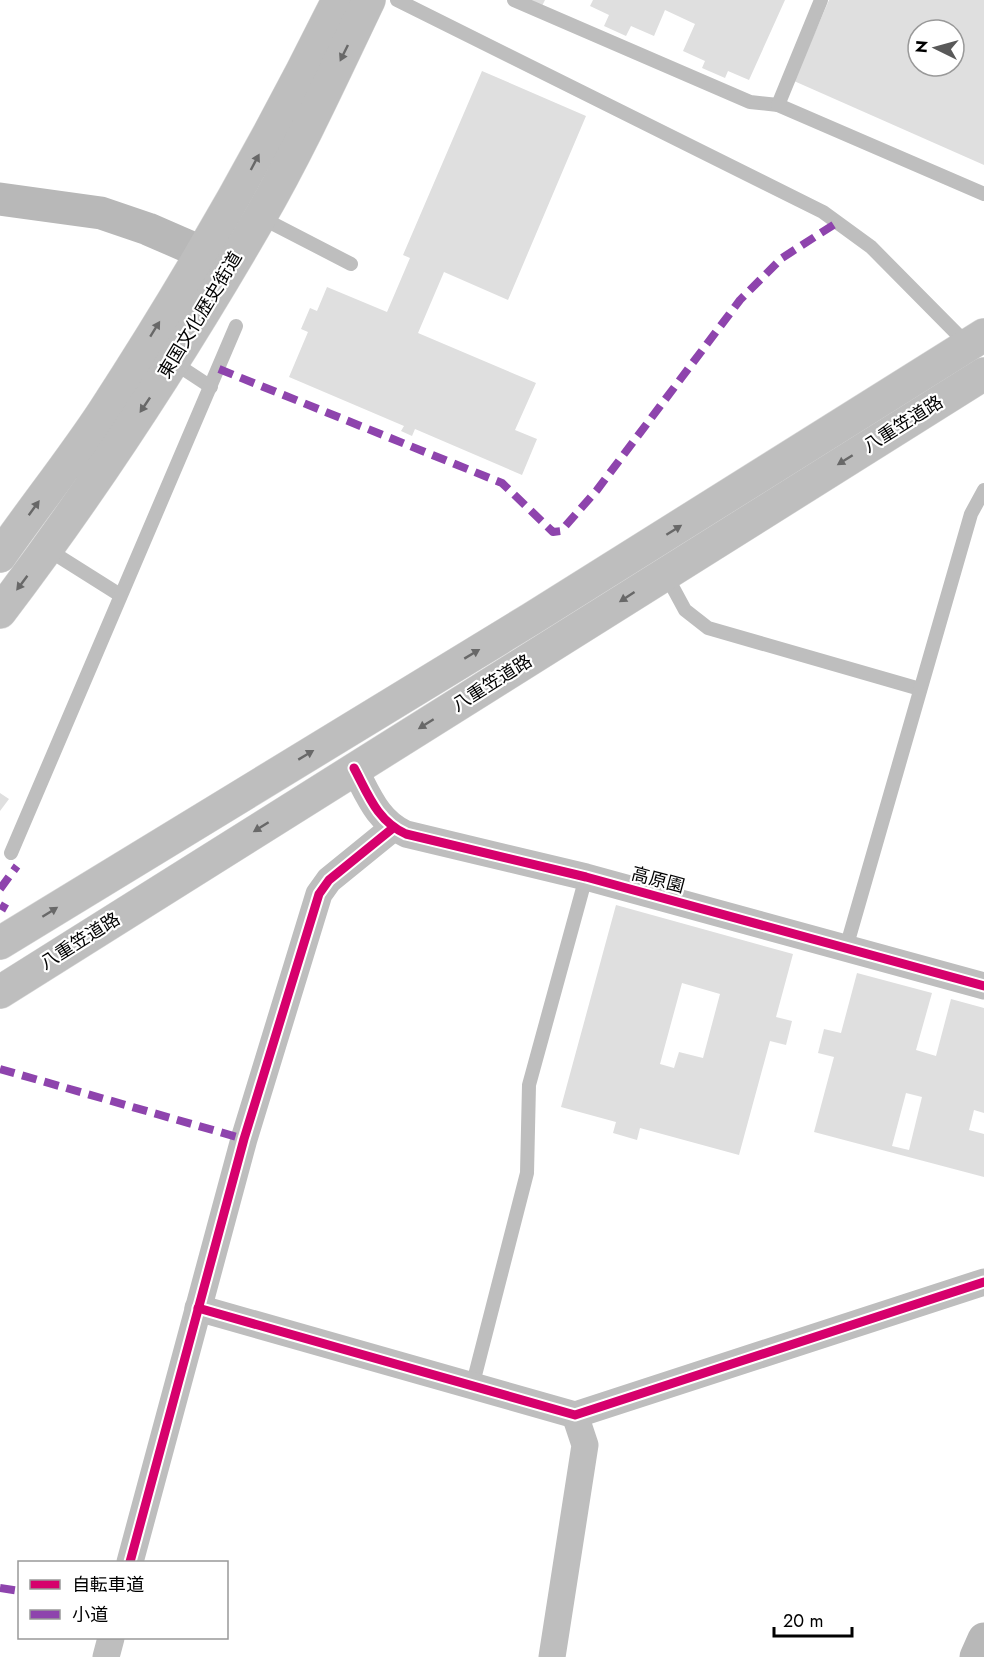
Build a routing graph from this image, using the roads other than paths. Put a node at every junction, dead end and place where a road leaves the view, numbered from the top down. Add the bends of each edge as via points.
1 (338, 0) edge
2 (369, 0) edge
3 (397, 0) edge
4 (514, 0) edge
5 (821, 0) edge
6 (778, 105) junction
7 (984, 194) edge
8 (0, 199) edge
9 (260, 217) junction
10 (217, 259) junction
11 (351, 264) dead end
12 (236, 326) dead end
13 (976, 340) edge
14 (173, 362) junction
15 (984, 374) edge
16 (211, 387) junction
17 (984, 490) edge
18 (47, 549) junction
19 (0, 556) edge
20 (665, 573) junction
21 (120, 595) junction
22 (0, 612) edge
23 (920, 689) junction
24 (354, 768) junction
25 (393, 828) junction
26 (11, 853) dead end
27 (586, 877) junction
28 (0, 943) edge
29 (846, 948) junction
30 (984, 986) edge
31 (0, 992) edge
32 (984, 1282) edge
33 (198, 1308) junction
34 (472, 1386) junction
35 (575, 1415) junction
36 (131, 1561) edge
37 (111, 1639) edge
38 (984, 1639) edge
39 (106, 1657) edge
40 (552, 1657) edge
41 (976, 1657) edge

10 -> 1 highway, 東国文化歴史街道 via 256,160
2 -> 9 highway, 東国文化歴史街道
3 - 13 lane via 823,212 871,247
4 - 6 lane via 750,102
5 - 6 lane
6 - 7 lane
8 - 10 street via 101,213
9 - 10 highway, 東国文化歴史街道
9 - 11 lane
10 - 14 highway, 東国文化歴史街道
19 -> 10 highway, 東国文化歴史街道
12 - 16 lane
28 -> 13 highway, 八重笠道路 via 531,619
14 - 16 lane
14 -> 18 highway, 東国文化歴史街道
15 -> 20 highway, 八重笠道路
16 - 21 lane
17 - 23 lane via 971,514
18 - 21 lane
18 -> 22 highway, 東国文化歴史街道
20 - 23 lane via 685,610 708,628
20 -> 24 highway, 八重笠道路
21 - 26 lane
23 - 29 lane
24 - 25 street via 377,812
24 -> 31 highway, 八重笠道路
25 - 27 street, 高原園
25 - 33 street via 329,880 318,894
27 - 29 street, 高原園
27 - 34 lane via 529,1085 527,1173
29 - 30 street, 高原園
32 - 35 street
33 - 34 street
33 - 36 street
34 - 35 street
35 - 40 street via 585,1445
37 - 39 street
38 - 41 street

